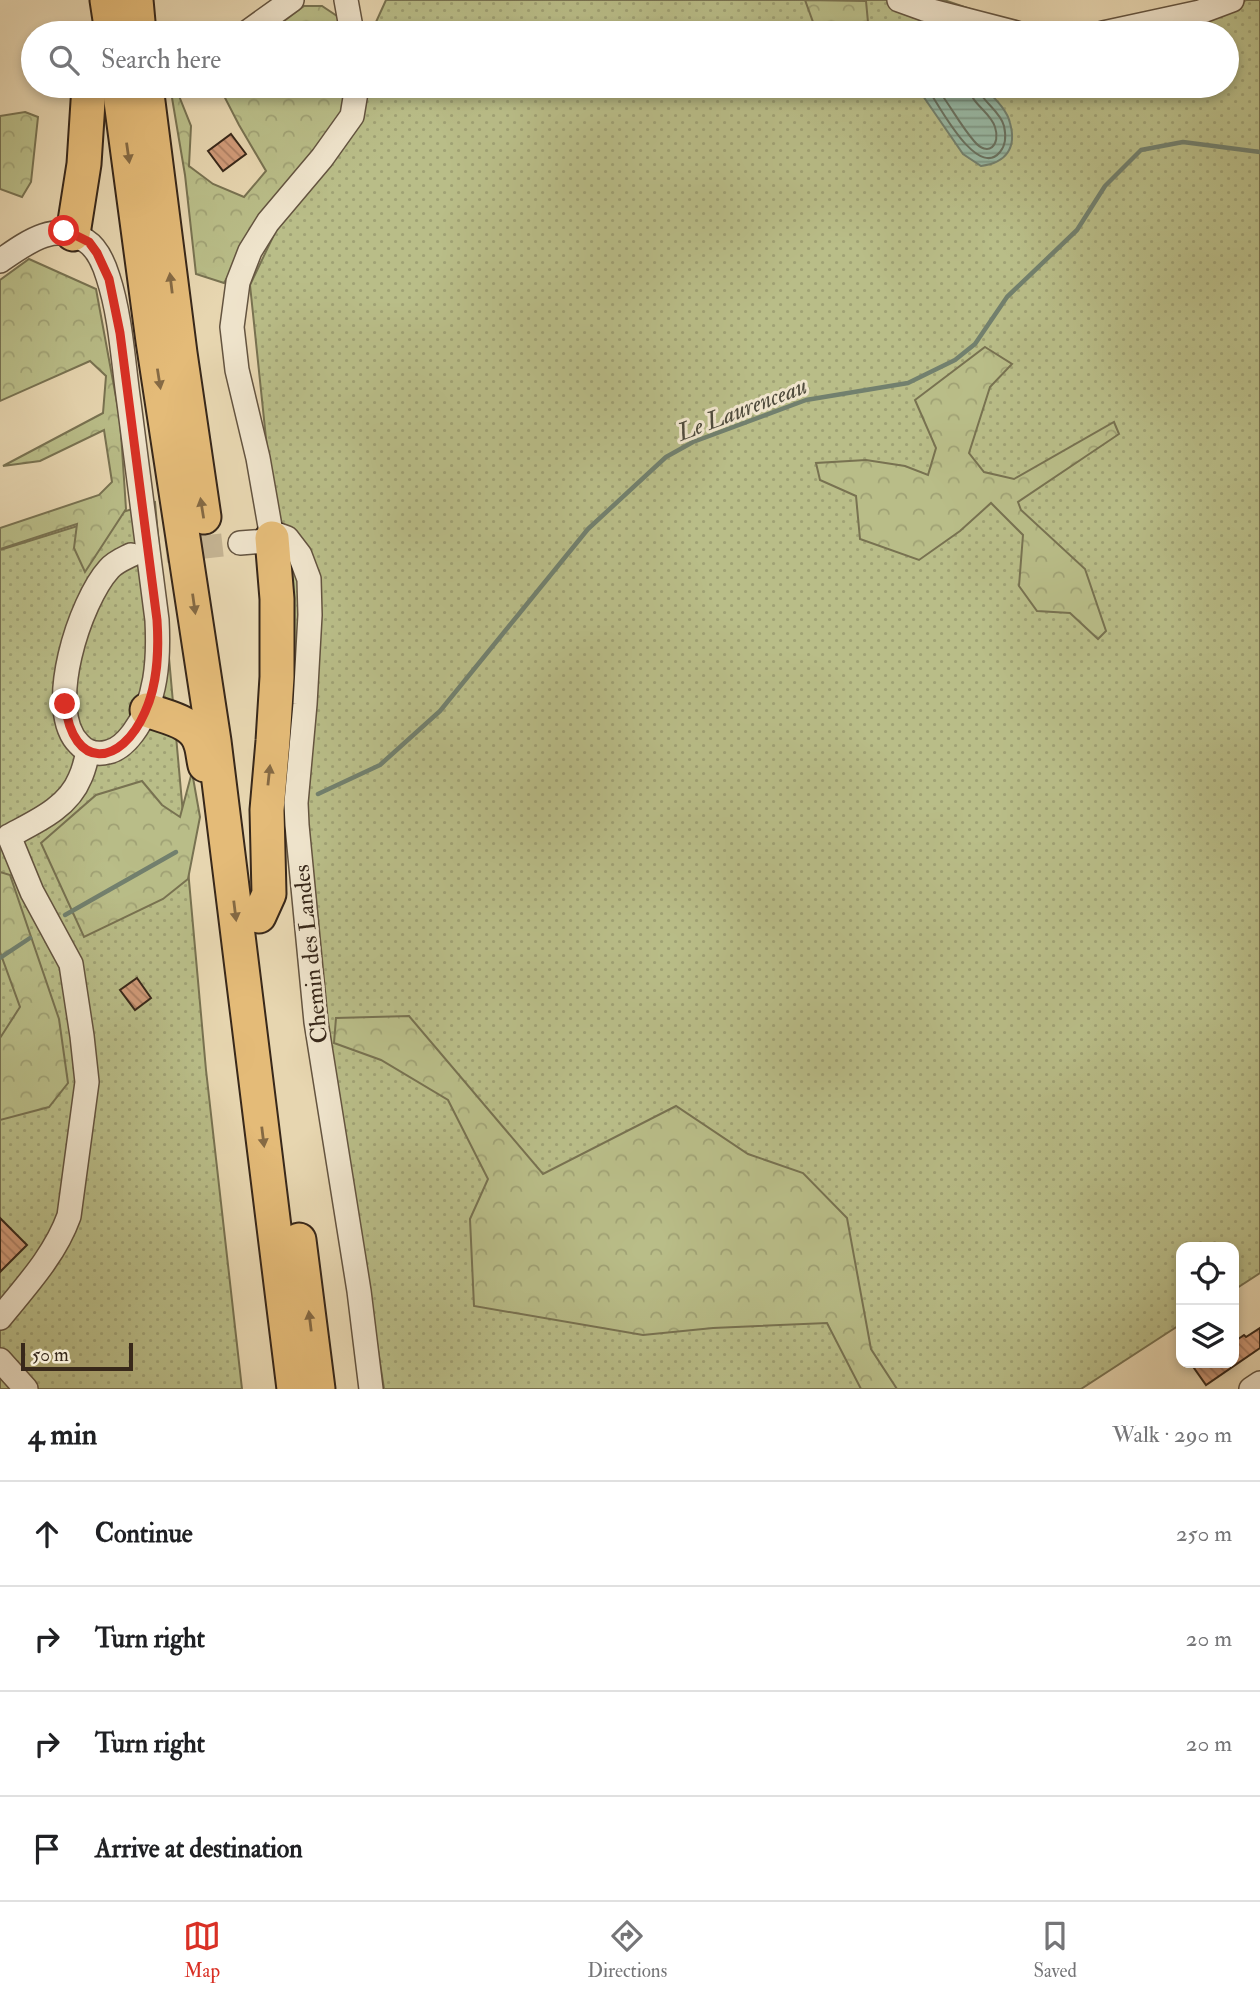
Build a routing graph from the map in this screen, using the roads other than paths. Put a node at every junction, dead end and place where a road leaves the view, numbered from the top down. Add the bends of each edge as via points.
1 (91, 0) edge
2 (107, 0) edge
3 (135, 0) edge
4 (148, 0) edge
5 (292, 0) edge
6 (346, 0) edge
7 (899, 0) edge
8 (1232, 0) edge
9 (91, 21) edge
10 (110, 21) edge
11 (138, 21) edge
12 (151, 21) edge
13 (263, 21) edge
14 (350, 21) edge
15 (970, 21) edge
16 (1158, 21) edge
17 (88, 98) edge
18 (121, 98) edge
19 (148, 98) edge
20 (355, 98) edge
21 (73, 234) junction
22 (0, 261) edge
23 (272, 538) junction
24 (240, 543) tunnel mouth
25 (131, 555) tunnel mouth
26 (147, 710) junction
27 (88, 752) junction
28 (227, 844) junction
29 (259, 916) junction
30 (0, 1318) edge
31 (0, 1360) edge
32 (1260, 1382) edge
33 (26, 1389) edge
34 (294, 1389) edge
35 (318, 1389) edge
36 (371, 1389) edge
37 (1251, 1389) edge

1 - 9 highway
2 - 10 highway
3 - 11 highway
4 - 12 highway
5 - 13 street
6 - 14 street
7 - 15 street
8 - 16 street
17 - 21 highway
18 -> 28 highway
29 -> 19 highway
20 - 23 street via 352,116 268,222 238,282 232,327 237,370
21 - 22 street via 54,232
21 - 26 street via 89,242 104,265 120,333 159,646
23 - 24 street
29 -> 23 highway via 269,894 267,810 277,677
23 - 36 street, Chemin des Landes via 287,538 309,579 297,825 316,1022
25 - 27 street via 109,568 101,580 80,622 68,664 67,719 71,733
26 - 27 street via 120,746 100,754
26 - 28 highway via 197,733 213,818
27 - 30 street via 72,793 38,821 9,836 32,892 71,964 87,1082 63,1234
28 -> 34 highway
35 -> 29 highway
31 - 33 street
32 - 37 street

